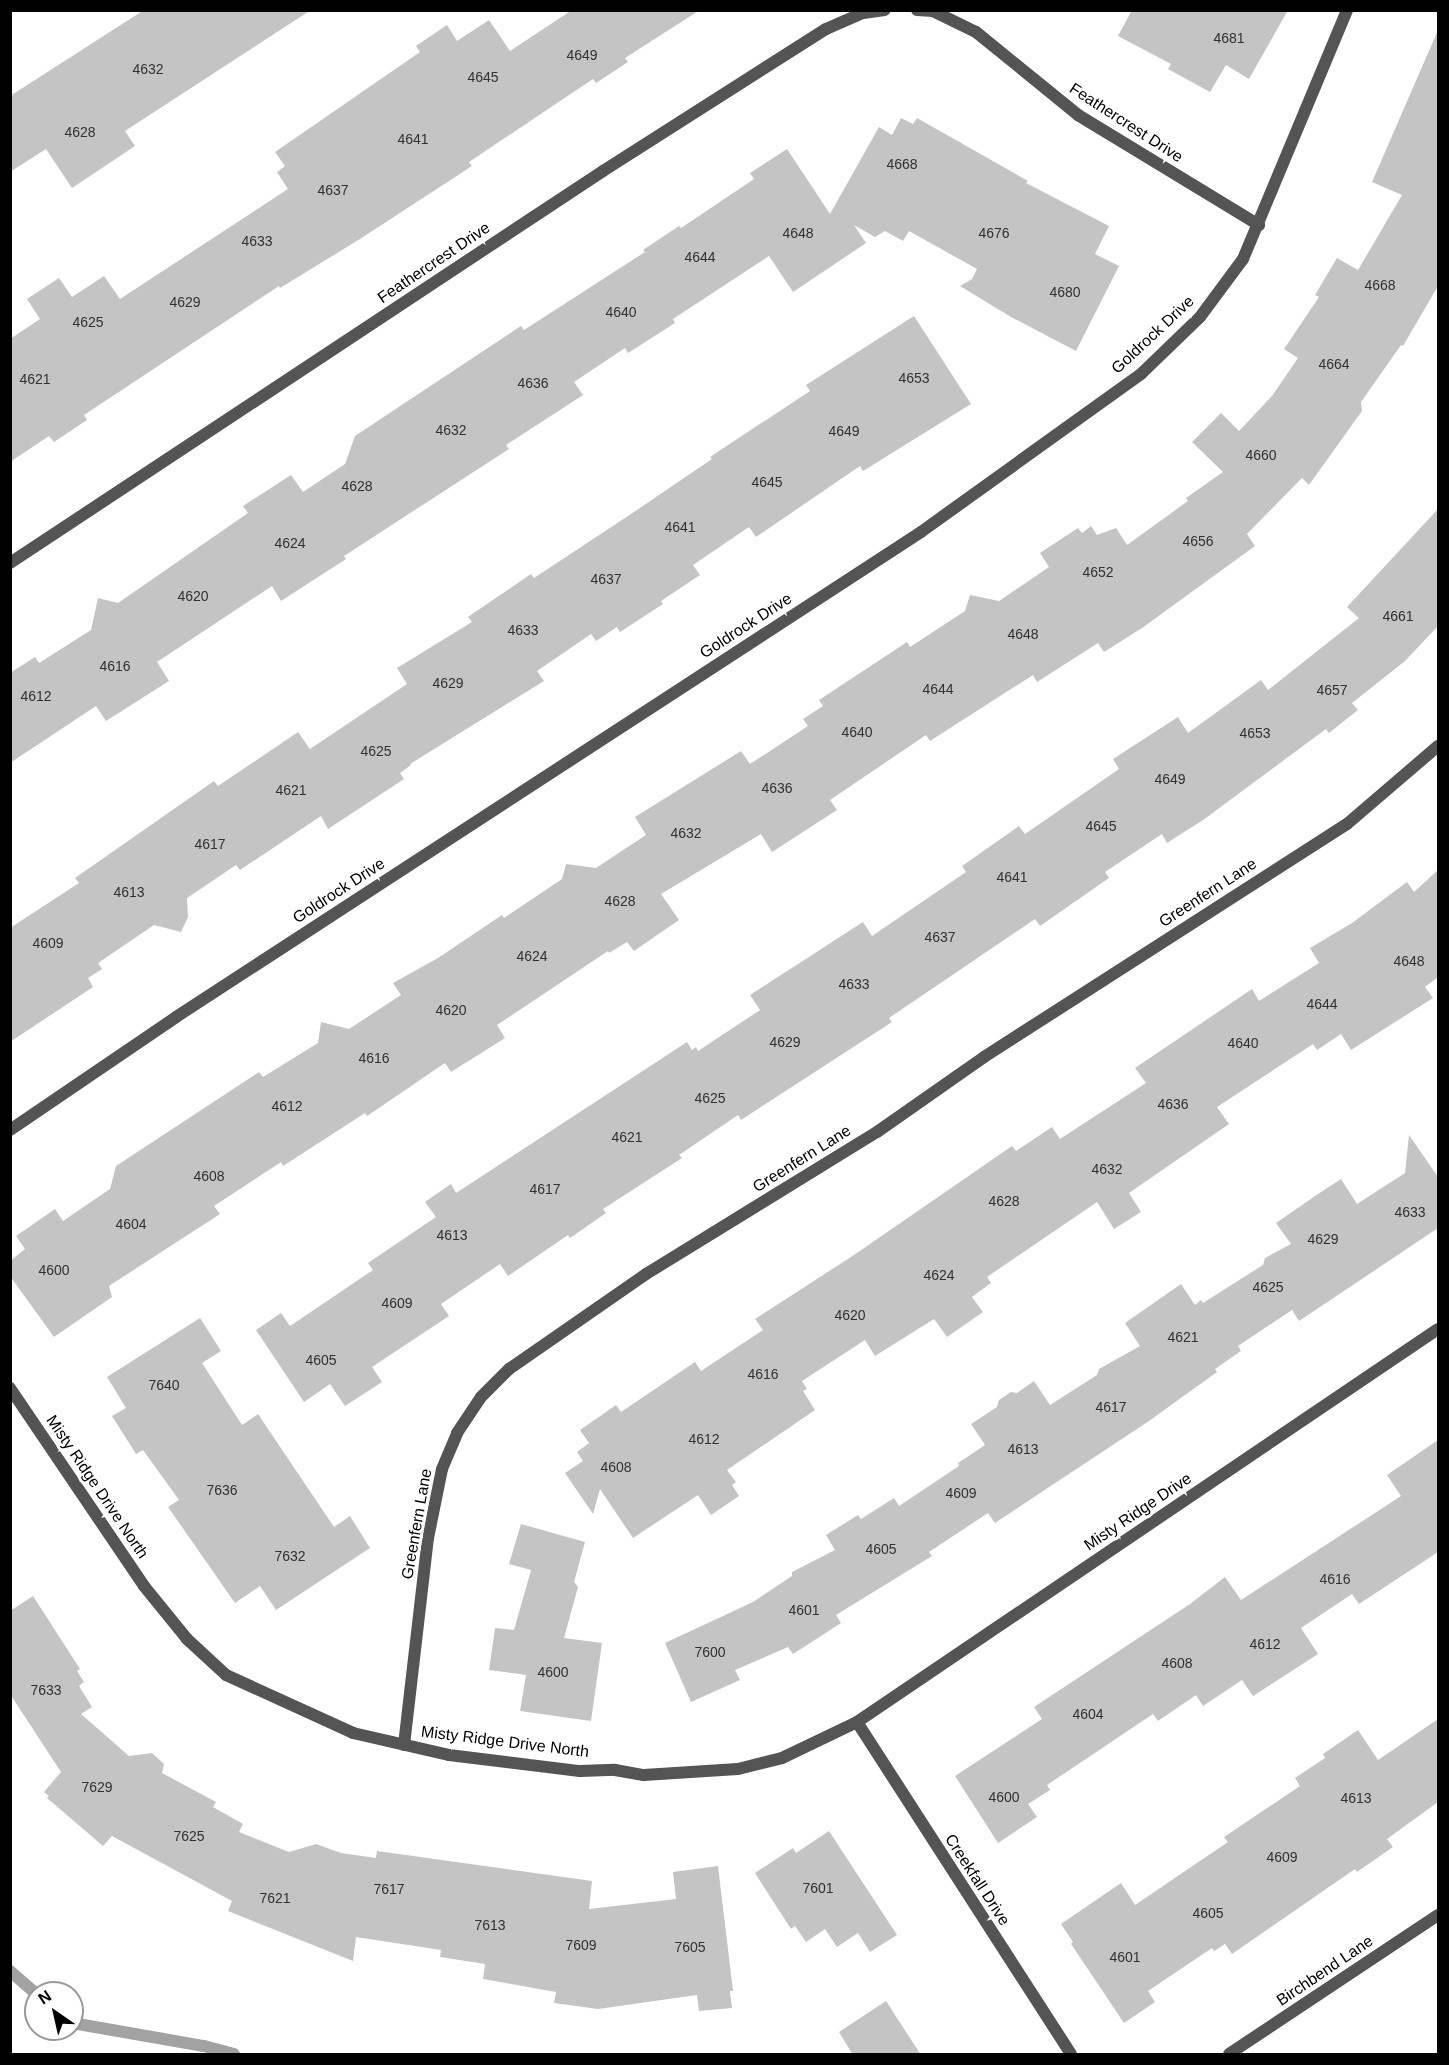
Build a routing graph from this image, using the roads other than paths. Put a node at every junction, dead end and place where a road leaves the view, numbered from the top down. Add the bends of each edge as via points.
1 (885, 10) edge
2 (917, 10) edge
3 (1347, 10) edge
4 (1259, 225) junction
5 (10, 563) edge
6 (1438, 746) edge
7 (10, 1130) edge
8 (1438, 1329) edge
9 (10, 1388) edge
10 (857, 1722) junction
11 (404, 1745) junction
12 (1438, 1915) edge
13 (1071, 2055) edge
14 (1229, 2055) edge

1 - 5 street, Feathercrest Drive via 863,13 817,35 593,177
2 - 4 street, Feathercrest Drive via 933,11 976,32 1077,115
3 - 4 street, Goldrock Drive
4 - 7 street, Goldrock Drive via 1243,259 1200,317 1142,373 921,532 176,1017
6 - 11 street, Greenfern Lane via 1347,824 984,1057 877,1132 646,1274 509,1369 481,1397 457,1433 442,1469 428,1538
8 - 10 street, Misty Ridge Drive
9 - 11 street, Misty Ridge Drive North via 144,1586 210,1661 226,1675 353,1733
10 - 11 street, Misty Ridge Drive North via 782,1758 738,1769 644,1775 460,1757
10 - 13 street, Creekfall Drive
12 - 14 street, Birchbend Lane

